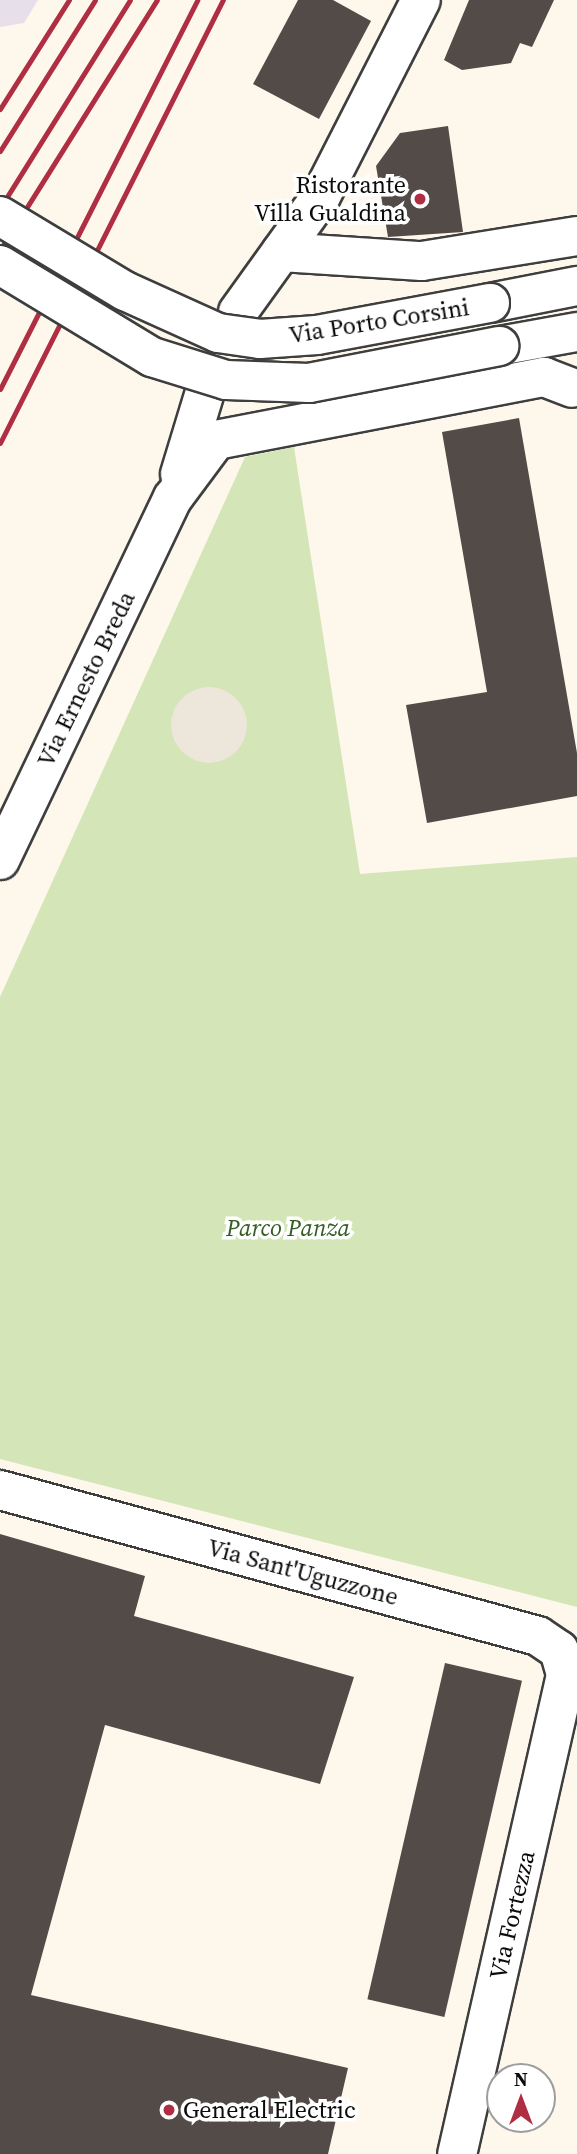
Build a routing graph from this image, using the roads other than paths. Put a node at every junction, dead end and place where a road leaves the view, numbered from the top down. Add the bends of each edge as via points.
1 (421, 0) edge
2 (0, 216) edge
3 (577, 236) edge
4 (291, 252) junction
5 (0, 265) edge
6 (577, 286) edge
7 (238, 312) dead end
8 (577, 332) edge
9 (575, 394) edge
10 (0, 860) edge
11 (0, 1490) edge
12 (571, 1668) edge
13 (457, 2154) edge

1 - 4 street
2 - 6 street, Via Porto Corsini, bridge via 125,291 218,332 260,339 317,335
3 - 4 street via 422,261
4 - 7 street
5 - 8 street, Via Porto Corsini, bridge via 152,356 226,380 309,383
9 - 10 street, Via Ernesto Breda via 544,377 204,420 173,498
11 - 12 street, Via Sant'Uguzzone via 538,1636 559,1650
12 - 13 street, Via Fortezza

